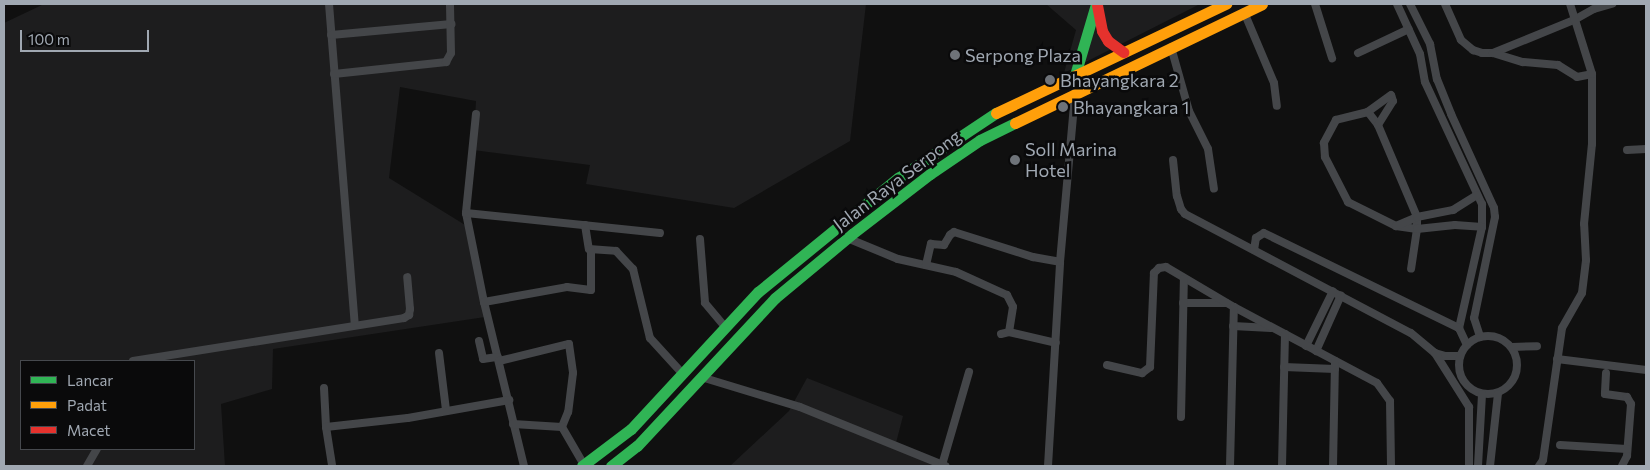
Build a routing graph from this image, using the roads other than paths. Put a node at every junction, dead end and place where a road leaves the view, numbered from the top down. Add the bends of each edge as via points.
1 (329, 4) edge
2 (450, 4) edge
3 (1096, 4) edge
4 (1226, 4) edge
5 (1262, 4) edge
6 (1315, 4) edge
7 (1397, 4) edge
8 (1410, 4) edge
9 (1445, 4) edge
10 (1570, 4) edge
11 (1612, 4) edge
12 (1244, 12) junction
13 (1574, 20) junction
14 (451, 24) junction
15 (1409, 29) junction
16 (332, 34) junction
17 (1171, 47) junction
18 (1123, 52) junction
19 (1358, 53) dead end
20 (1493, 53) junction
21 (1332, 58) dead end
22 (1423, 66) junction
23 (1434, 66) junction
24 (334, 74) junction
25 (1592, 74) junction
26 (1075, 75) junction
27 (1075, 93) junction
28 (1277, 106) dead end
29 (1368, 112) junction
30 (476, 114) dead end
31 (1450, 114) junction
32 (1441, 118) junction
33 (1378, 125) junction
34 (1646, 149) edge
35 (1628, 150) dead end
36 (1173, 160) dead end
37 (1214, 189) dead end
38 (1477, 195) junction
39 (1453, 210) junction
40 (466, 213) junction
41 (1417, 217) junction
42 (585, 225) junction
43 (1396, 226) junction
44 (1455, 226) junction
45 (1482, 227) junction
46 (1417, 229) junction
47 (660, 233) dead end
48 (823, 237) junction
49 (847, 238) junction
50 (700, 239) dead end
51 (591, 250) junction
52 (833, 250) junction
53 (1254, 250) junction
54 (1060, 262) junction
55 (926, 266) junction
56 (1471, 268) junction
57 (1410, 269) dead end
58 (1484, 272) junction
59 (407, 277) dead end
60 (1184, 279) junction
61 (1333, 291) junction
62 (1341, 295) junction
63 (484, 302) junction
64 (1183, 303) junction
65 (1231, 305) junction
66 (1326, 305) junction
67 (1334, 310) junction
68 (355, 325) junction
69 (1234, 326) junction
70 (725, 327) junction
71 (1273, 328) junction
72 (1459, 328) junction
73 (1285, 334) junction
74 (1480, 337) junction
75 (480, 341) dead end
76 (1056, 343) junction
77 (1467, 345) junction
78 (1306, 346) junction
79 (1537, 346) dead end
80 (1512, 347) junction
81 (1316, 351) junction
82 (439, 353) dead end
83 (1435, 354) junction
84 (1460, 356) junction
85 (498, 359) junction
86 (1557, 359) junction
87 (139, 360) edge
88 (1107, 365) dead end
89 (1335, 365) junction
90 (1284, 368) junction
91 (1646, 370) edge
92 (969, 372) dead end
93 (682, 373) junction
94 (1606, 373) dead end
95 (701, 377) junction
96 (1461, 377) junction
97 (1456, 386) junction
98 (324, 388) dead end
99 (1482, 394) junction
100 (1498, 394) junction
101 (509, 400) junction
102 (446, 410) junction
103 (1181, 416) dead end
104 (513, 424) junction
105 (326, 427) junction
106 (562, 427) junction
107 (1560, 445) dead end
108 (1628, 448) junction
109 (96, 450) edge
110 (87, 466) edge
111 (332, 466) edge
112 (524, 466) edge
113 (583, 466) edge
114 (611, 466) edge
115 (944, 466) edge
116 (1048, 466) edge
117 (1230, 466) edge
118 (1282, 466) edge
119 (1333, 466) edge
120 (1391, 466) edge
121 (1469, 466) edge
122 (1478, 466) edge
123 (1490, 466) edge
124 (1539, 466) edge
125 (1622, 466) edge

1 - 16 street
2 - 14 street
3 - 18 main road via 1102,31 1108,41
3 - 26 main road
4 - 18 main road, Jalan Raya Serpong
5 - 12 main road, Jalan Raya Serpong
6 - 21 street
7 - 15 street
8 - 23 street via 1430,44
9 - 20 street via 1460,40 1473,50
10 - 13 street
11 - 13 street via 1594,8
12 - 17 main road, Jalan Raya Serpong
12 - 28 street via 1274,83
13 - 20 street
13 - 25 street
14 - 16 street
14 - 24 street via 451,53 443,64
15 - 19 street
15 - 22 street
16 - 24 street
17 - 27 main road, Jalan Raya Serpong
17 - 37 street via 1189,111 1208,149
18 - 26 main road, Jalan Raya Serpong
20 - 25 street via 1523,62 1558,65 1577,77
22 - 23 street
22 - 32 street via 1425,82
23 - 31 street
24 - 68 street
25 - 86 street via 1592,144 1584,224 1585,283 1562,328
26 - 48 main road, Jalan Raya Serpong via 975,123
27 - 49 main road, Jalan Raya Serpong via 980,140
27 - 54 street
29 - 33 street
29 - 33 street via 1393,96
29 - 43 street via 1336,120 1323,150 1348,202
30 - 40 street
31 - 32 street
31 - 58 street via 1494,208
32 - 38 street
33 - 41 street
34 - 35 street
36 - 53 street via 1177,196 1185,214
38 - 39 street
38 - 45 street via 1483,213
39 - 41 street
39 - 44 street
40 - 42 street
40 - 63 street
41 - 43 street
41 - 46 street
42 - 47 street
42 - 51 street via 587,246
43 - 46 street
44 - 45 street
44 - 46 street
45 - 56 street
46 - 57 street
48 - 52 main road
48 - 70 main road, Jalan Raya Serpong via 758,292
49 - 52 main road, Jalan Raya Serpong
49 - 55 street via 884,255
50 - 70 street via 705,303
51 - 63 street via 590,290 567,287
51 - 93 street via 616,251 633,269 650,338
52 - 95 main road, Jalan Raya Serpong via 775,298
53 - 61 street
53 - 72 street via 1256,238 1264,233
54 - 55 street via 1033,257 954,232 944,245 931,244
54 - 76 street
55 - 76 street via 956,272 1007,295 1013,307 1005,333
56 - 58 street
56 - 72 street
58 - 74 street via 1474,318
59 - 68 street via 409,315
60 - 64 street
60 - 65 street
60 - 88 street via 1166,268 1159,268 1154,273 1151,362 1148,370 1138,372
61 - 62 street
61 - 66 street
62 - 67 street
62 - 83 street via 1411,333
63 - 85 street
64 - 65 street
64 - 103 street
65 - 69 street
65 - 71 street
66 - 67 street
66 - 78 street
67 - 81 street
68 - 87 street
69 - 71 street
69 - 117 street
70 - 93 main road, Jalan Raya Serpong
71 - 73 street
72 - 77 street
73 - 78 street
73 - 90 street
74 - 77 street
74 - 80 street via 1502,338
75 - 85 street via 483,359
76 - 116 street
77 - 84 street
78 - 81 street
79 - 80 street
80 - 100 street via 1518,360 1517,374 1510,386
81 - 89 street
82 - 102 street
83 - 84 street
83 - 97 street
84 - 96 street
85 - 101 street
85 - 106 street via 569,344 573,374 568,412
86 - 91 street
86 - 124 street via 1543,460
89 - 90 street
89 - 119 street
89 - 120 street via 1377,384 1390,401
90 - 118 street
92 - 115 street
93 - 113 main road, Jalan Raya Serpong via 630,429
94 - 108 street via 1605,394 1627,397 1631,402
95 - 114 main road, Jalan Raya Serpong via 637,446
95 - 115 street via 800,407
96 - 97 street
96 - 99 street via 1470,388
97 - 121 street via 1470,411
98 - 105 street
99 - 100 street
99 - 122 street
100 - 123 street
101 - 102 street
101 - 104 street
102 - 105 street via 400,420
104 - 106 street
104 - 112 street
105 - 111 street
106 - 113 street
107 - 108 street
108 - 125 street
109 - 110 street

